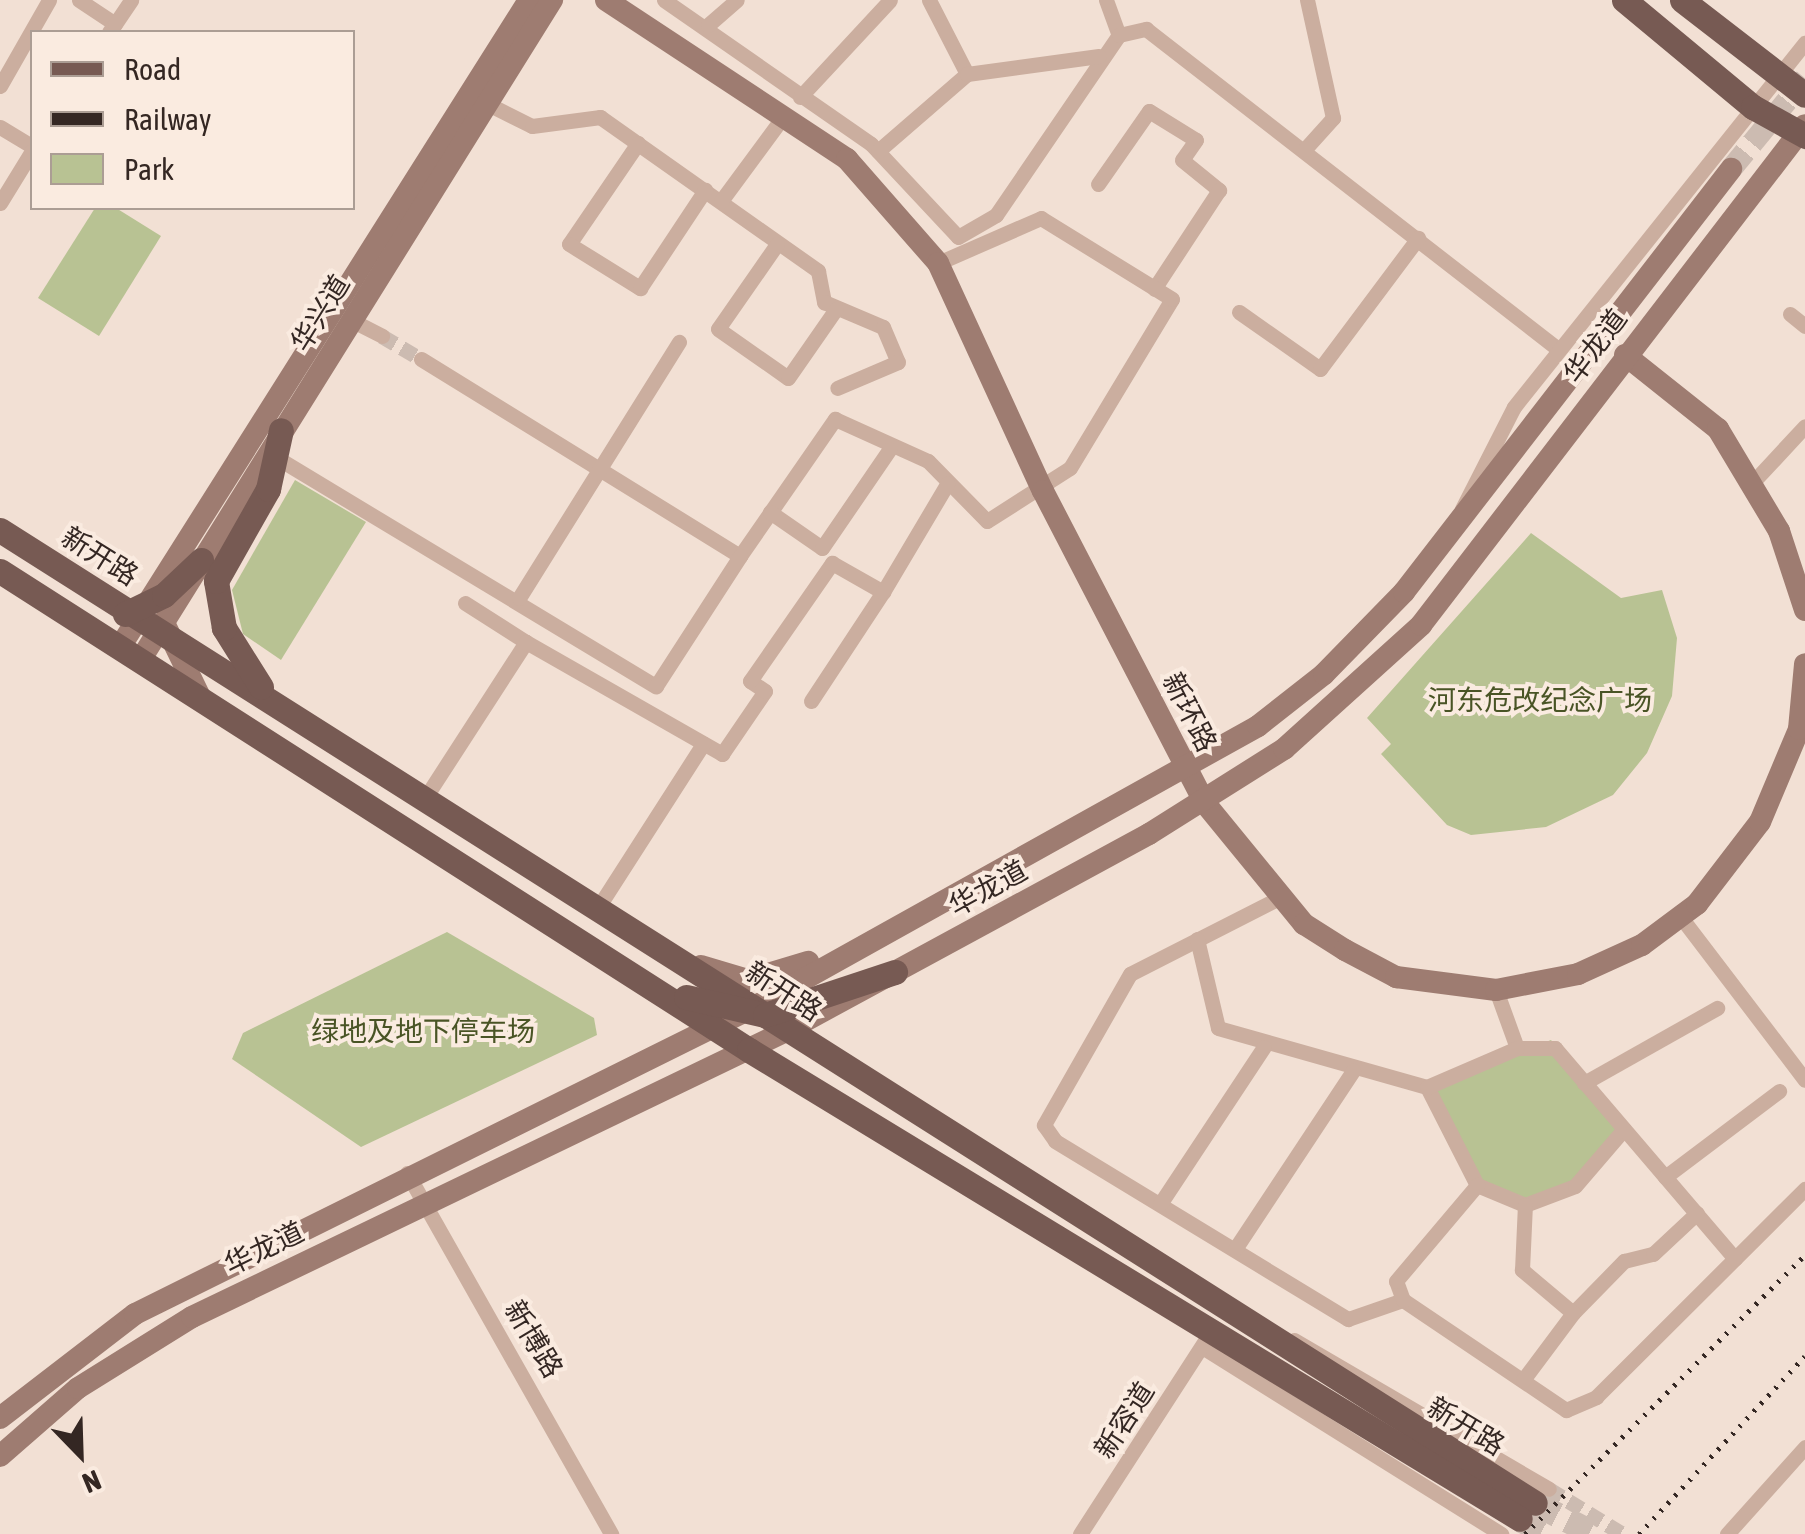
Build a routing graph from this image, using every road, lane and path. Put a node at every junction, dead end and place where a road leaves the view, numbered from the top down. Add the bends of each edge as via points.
1 (49, 0) edge
2 (78, 0) edge
3 (132, 0) edge
4 (568, 0) edge
5 (606, 0) edge
6 (664, 0) edge
7 (736, 0) edge
8 (890, 0) edge
9 (929, 0) edge
10 (1106, 0) edge
11 (1307, 0) edge
12 (1624, 0) edge
13 (1682, 0) edge
14 (533, 5) edge
15 (708, 25) junction
16 (112, 28) edge
17 (32, 30) edge
18 (30, 33) edge
19 (1119, 35) junction
20 (1805, 43) edge
21 (1099, 56) junction
22 (967, 74) junction
23 (1777, 78) junction
24 (0, 86) edge
25 (1805, 95) edge
26 (801, 96) junction
27 (486, 103) junction
28 (1753, 107) junction
29 (783, 117) junction
30 (0, 127) edge
31 (1803, 133) edge
32 (638, 143) junction
33 (30, 147) edge
34 (1305, 149) junction
35 (30, 151) edge
36 (878, 151) junction
37 (1731, 169) tunnel mouth
38 (1098, 184) dead end
39 (705, 190) junction
40 (722, 201) junction
41 (0, 203) edge
42 (1418, 238) junction
43 (778, 244) junction
44 (938, 262) junction
45 (1154, 288) junction
46 (836, 309) junction
47 (1239, 312) dead end
48 (1790, 314) dead end
49 (351, 320) junction
50 (1805, 326) edge
51 (382, 336) tunnel mouth
52 (679, 342) dead end
53 (1558, 348) junction
54 (1625, 354) junction
55 (421, 359) tunnel mouth
56 (837, 388) dead end
57 (1805, 426) edge
58 (275, 447) junction
59 (889, 450) junction
60 (599, 468) junction
61 (1753, 482) junction
62 (946, 484) dead end
63 (1043, 491) junction
64 (770, 512) junction
65 (1458, 524) junction
66 (0, 530) edge
67 (192, 554) junction
68 (740, 556) junction
69 (0, 571) edge
70 (883, 592) junction
71 (519, 598) junction
72 (465, 603) dead end
73 (1805, 610) edge
74 (66, 612) junction
75 (154, 616) junction
76 (526, 642) junction
77 (130, 653) junction
78 (1805, 664) edge
79 (200, 698) junction
80 (811, 701) dead end
81 (279, 705) junction
82 (702, 744) junction
83 (1188, 772) junction
84 (425, 798) junction
85 (1204, 802) junction
86 (1011, 870) junction
87 (1281, 897) junction
88 (599, 906) junction
89 (1680, 916) junction
90 (1197, 939) junction
91 (669, 952) junction
92 (896, 972) junction
93 (640, 980) junction
94 (1496, 990) junction
95 (1717, 1008) dead end
96 (754, 1012) junction
97 (715, 1028) junction
98 (788, 1030) junction
99 (1264, 1047) junction
100 (1518, 1048) junction
101 (749, 1050) junction
102 (1353, 1071) junction
103 (1805, 1080) edge
104 (1584, 1082) junction
105 (1427, 1087) junction
106 (1780, 1092) dead end
107 (1624, 1129) junction
108 (407, 1173) junction
109 (1665, 1177) junction
110 (1477, 1185) junction
111 (1805, 1188) edge
112 (424, 1204) junction
113 (1160, 1204) junction
114 (1526, 1204) junction
115 (1697, 1214) junction
116 (1235, 1250) junction
117 (1735, 1258) junction
118 (1403, 1300) junction
119 (1573, 1313) junction
120 (1206, 1340) junction
121 (1523, 1380) junction
122 (0, 1418) edge
123 (1805, 1447) edge
124 (0, 1456) edge
125 (1526, 1511) edge
126 (611, 1534) edge
127 (1080, 1534) edge
128 (1727, 1534) edge

1 - 17 street
2 - 16 street
3 - 16 street
4 - 14 main road
5 - 29 main road, 新环路
6 - 15 street
7 - 15 street
8 - 26 street
9 - 22 street
10 - 19 street
11 - 34 street via 1333,118
12 - 28 main road
13 - 23 main road
14 - 27 main road, 华兴道
14 - 67 main road, 华兴道
15 - 26 street
18 - 24 street
19 - 21 street
19 - 34 street via 1146,29
20 - 23 street
21 - 22 street
21 - 36 street via 996,215 958,237
22 - 36 street
23 - 25 main road
23 - 28 street
26 - 36 street
27 - 32 street via 532,126 600,117
27 - 49 main road, 华兴道
28 - 31 main road
28 - 53 street
29 - 40 street
29 - 44 main road, 新环路 via 847,159
30 - 33 street
31 - 54 main road, 华龙道
32 - 39 street
32 - 39 street via 570,244 640,288
34 - 42 street
35 - 41 street
37 - 65 main road
38 - 45 street via 1149,111 1196,140 1182,160 1219,190
39 - 40 street
40 - 43 street
42 - 47 street via 1320,369
42 - 53 street
43 - 46 street via 818,272 824,302
43 - 46 street via 718,329 788,378
44 - 45 street via 1041,218
44 - 63 main road, 新环路
45 - 63 street via 1172,298 1070,468
46 - 56 street via 883,327 898,362
48 - 50 street
49 - 51 street
49 - 58 main road, 华兴道
52 - 60 street
53 - 65 street via 1471,480
54 - 61 main road via 1718,429
54 - 85 main road, 华龙道 via 1395,652 1284,749
55 - 60 street
57 - 61 street
58 - 67 main road, 华兴道
58 - 71 street
58 - 81 main road via 221,566 216,597 240,658
59 - 63 street via 928,461 987,521
59 - 64 street via 835,419
59 - 64 street via 822,548
60 - 68 street
60 - 71 street
61 - 73 main road
62 - 70 street
63 - 83 main road, 新环路
64 - 68 street
65 - 83 main road via 1324,674
66 - 75 main road, 新开路
67 - 75 main road
68 - 71 street via 656,686
69 - 74 main road, 新开路
70 - 80 street
70 - 82 street via 832,563 750,682 766,691 722,754
72 - 76 street
74 - 75 main road
74 - 77 main road, 新开路
75 - 77 main road
75 - 79 main road
75 - 81 main road, 新开路
76 - 82 street
76 - 84 street
77 - 79 main road, 新开路
78 - 89 main road, 新环路 via 1798,730 1760,822
79 - 93 main road, 新开路
81 - 84 main road, 新开路
82 - 88 street
83 - 85 main road, 新环路
83 - 86 main road
84 - 88 main road, 新开路
85 - 87 main road, 新环路
85 - 92 main road, 华龙道
86 - 91 main road via 946,890 768,978 730,977
86 - 96 main road
87 - 90 street
87 - 94 main road, 新环路 via 1304,924 1396,977
88 - 91 main road, 新开路
89 - 94 main road, 新环路 via 1578,974
89 - 103 street
90 - 99 street via 1218,1028
90 - 113 street via 1130,974 1046,1108 1056,1142
91 - 96 main road, 新开路
92 - 96 main road
92 - 98 main road, 华龙道
93 - 96 main road
93 - 97 main road, 新开路
94 - 100 street
95 - 104 street
96 - 97 main road
96 - 98 main road, 新开路
97 - 101 main road, 新开路
97 - 108 main road
98 - 101 main road, 华龙道
98 - 125 main road, 新开路 via 1269,1332
99 - 102 street
99 - 113 street
100 - 104 street via 1555,1048
100 - 105 street
101 - 112 main road, 华龙道
101 - 120 main road, 新开路
102 - 105 street
102 - 116 street
104 - 107 street
105 - 110 street
106 - 109 street
107 - 109 street
107 - 114 street via 1575,1186
108 - 112 street, 新博路
108 - 122 main road via 135,1314
109 - 115 street
110 - 114 street
110 - 118 street via 1396,1281
111 - 117 street
112 - 124 main road, 华龙道 via 150,1340
112 - 126 street, 新博路
113 - 116 street
114 - 119 street via 1522,1270
115 - 117 street
115 - 119 street via 1653,1254 1624,1261
116 - 118 street via 1348,1320
117 - 121 street via 1596,1397 1566,1410
118 - 121 street
119 - 121 street
120 - 125 main road, 新开路
120 - 127 street, 新容道
123 - 128 street

